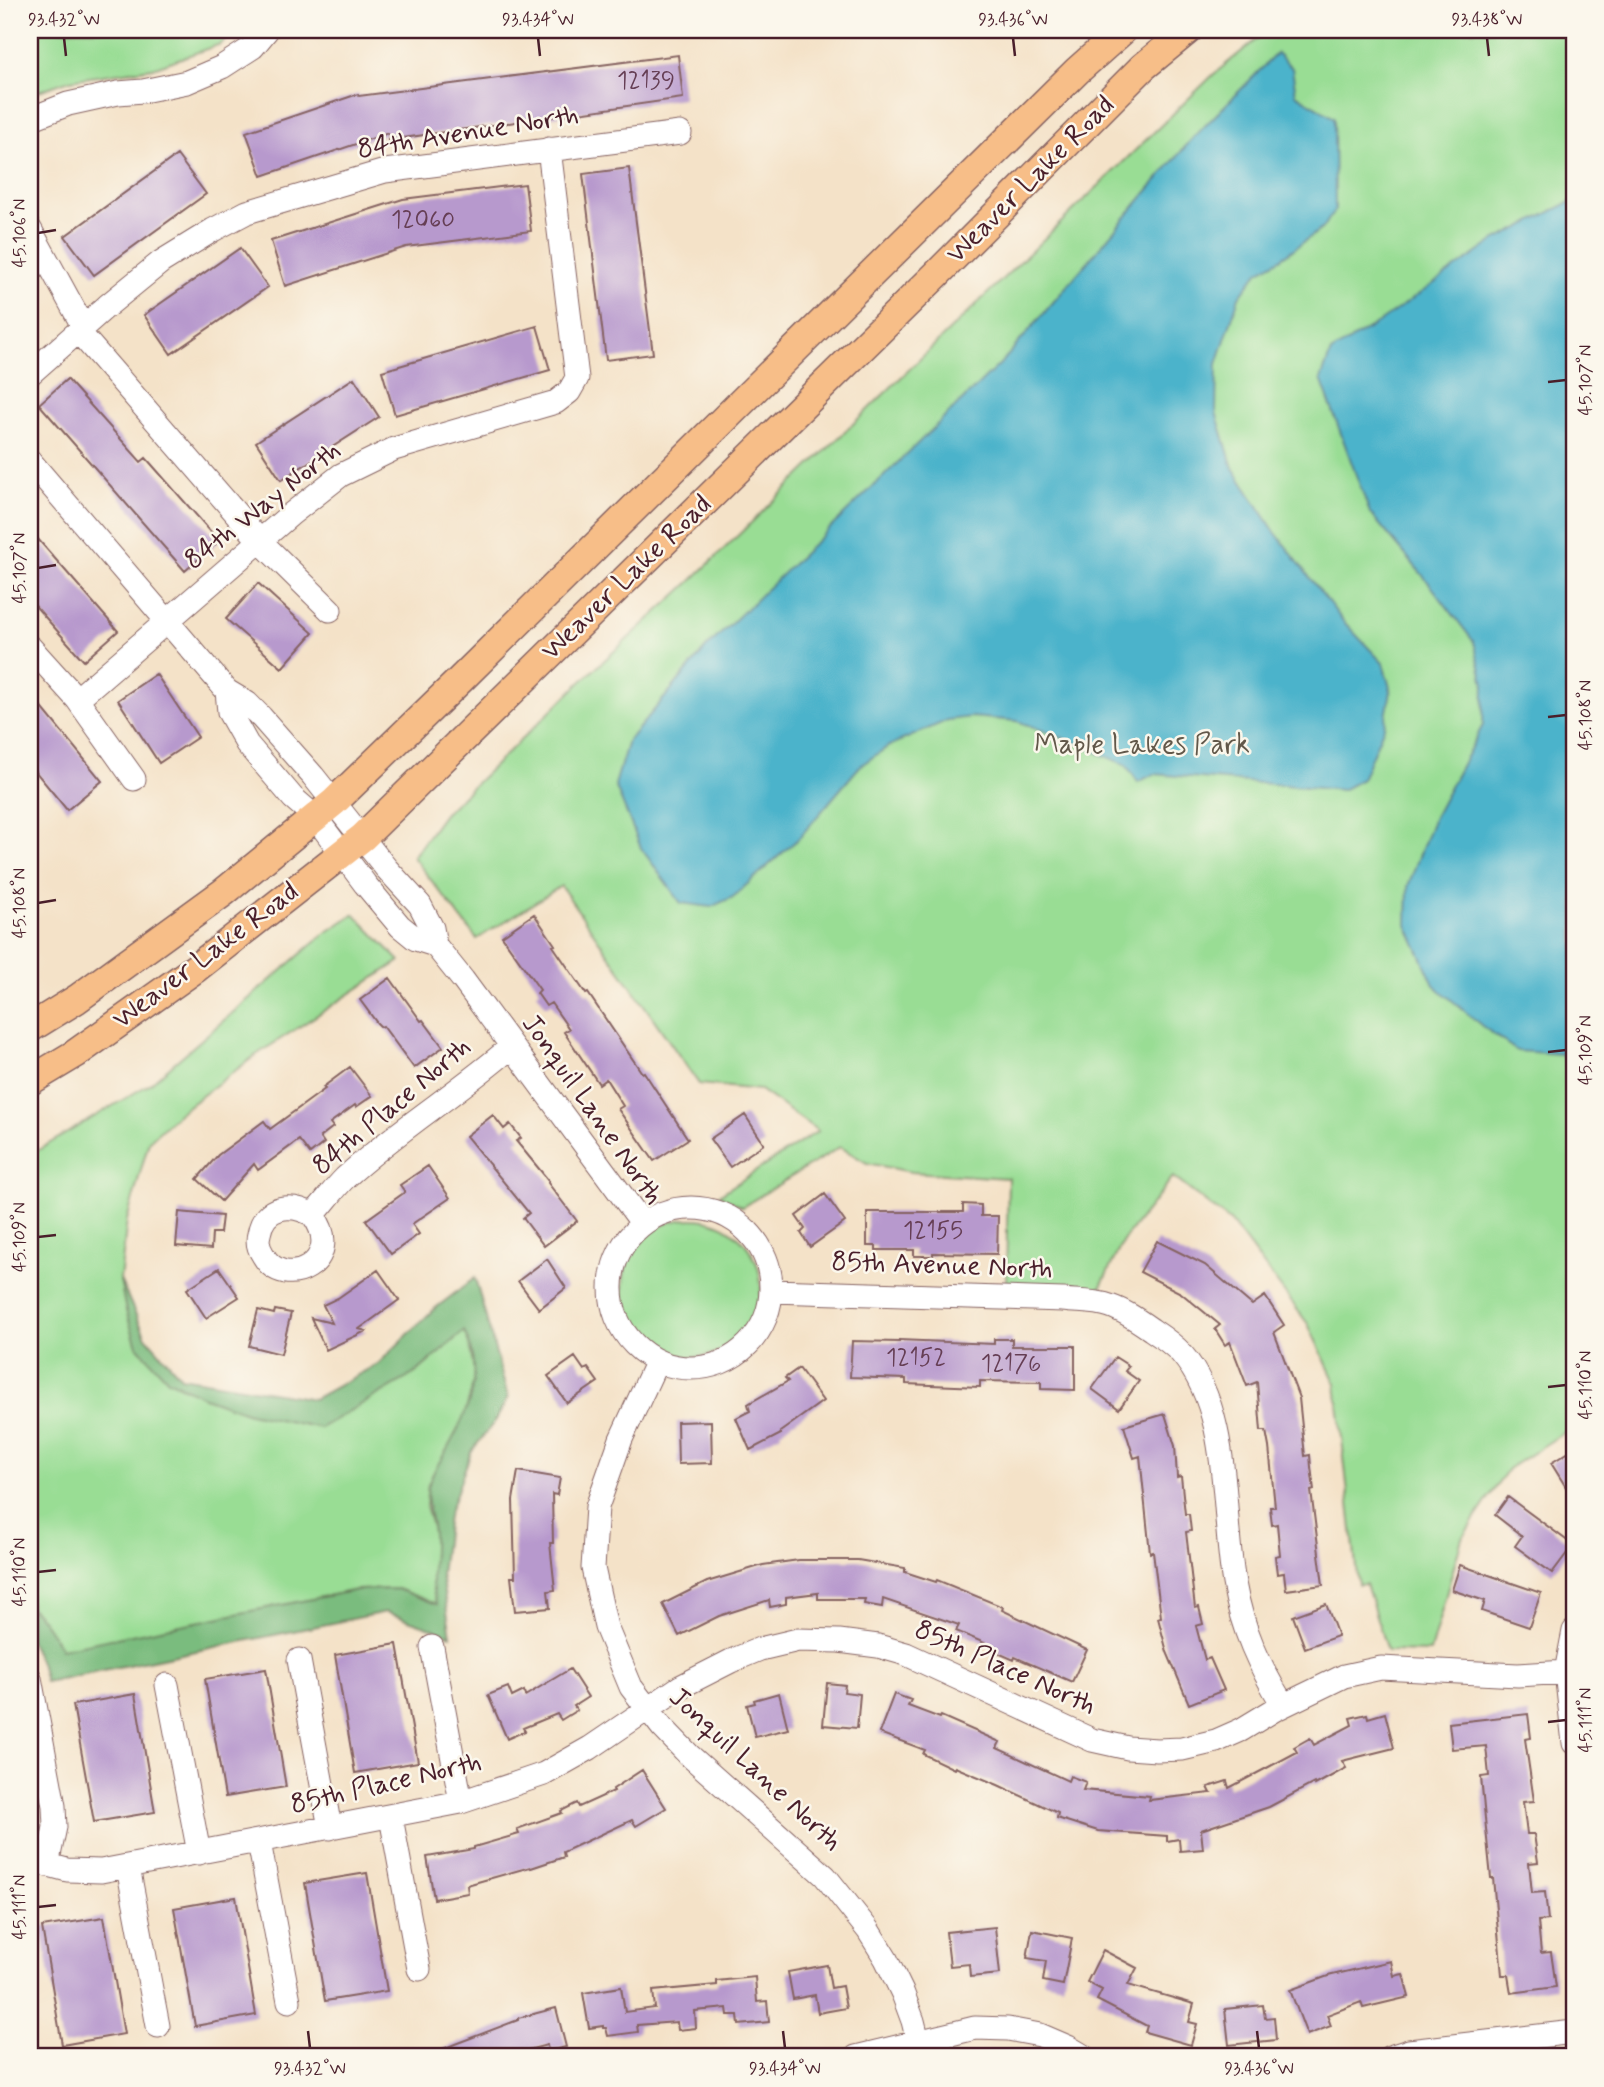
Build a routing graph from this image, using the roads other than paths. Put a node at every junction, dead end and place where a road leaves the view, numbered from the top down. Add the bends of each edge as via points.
1 (267, 30) edge
2 (1123, 30) edge
3 (1188, 30) edge
4 (30, 119) edge
5 (680, 133) dead end
6 (549, 149) junction
7 (30, 229) edge
8 (81, 329) junction
9 (30, 374) edge
10 (30, 461) edge
11 (260, 541) junction
12 (330, 610) dead end
13 (169, 621) junction
14 (30, 647) edge
15 (77, 699) junction
16 (134, 779) dead end
17 (325, 809) junction
18 (353, 844) junction
19 (30, 1028) edge
20 (511, 1046) junction
21 (30, 1081) edge
22 (313, 1215) dead end
23 (643, 1224) junction
24 (772, 1291) junction
25 (657, 1361) junction
26 (1574, 1632) edge
27 (432, 1647) dead end
28 (299, 1660) dead end
29 (1566, 1672) junction
30 (30, 1678) edge
31 (167, 1685) dead end
32 (1283, 1705) junction
33 (647, 1710) junction
34 (1574, 1743) edge
35 (461, 1802) junction
36 (391, 1817) junction
37 (330, 1828) junction
38 (259, 1842) junction
39 (199, 1853) junction
40 (39, 1863) edge
41 (128, 1867) junction
42 (419, 1969) dead end
43 (289, 2001) dead end
44 (158, 2026) dead end
45 (1574, 2032) edge
46 (920, 2049) edge
47 (856, 2057) edge
48 (1085, 2057) edge
49 (1390, 2057) edge

1 - 4 street via 253,47 187,82 68,104
2 - 17 main road, Weaver Lake Road
3 - 18 main road, Weaver Lake Road via 1143,67
5 - 6 street, 84th Avenue North
6 - 8 street, 84th Avenue North via 385,171 247,212 161,262
6 - 11 street, 84th Way North via 577,378 569,392 556,402 394,449 341,475
7 - 8 street
8 - 9 street, 84th Avenue North
8 - 11 street
10 - 13 street, Jonquil Lane North
11 - 12 street
11 - 13 street, 84th Way North
13 - 15 street, 84th Way North
13 - 17 street, Jonquil Lane North via 227,691 247,703
14 - 15 street
15 - 16 street
17 - 18 street, Jonquil Lane North
17 - 19 main road, Weaver Lake Road via 224,892
18 - 20 street, Jonquil Lane North via 365,884 400,926 416,939 435,945
18 - 21 main road, Weaver Lake Road via 196,968
20 - 22 street, 84th Place North via 388,1141
20 - 23 street, Jonquil Lane North
23 - 24 street via 678,1209 716,1211 756,1241 770,1270
23 - 25 street, Jonquil Lane North via 618,1256 611,1296 618,1322 634,1345
24 - 25 street via 767,1317 753,1340 733,1357 709,1367 682,1368
24 - 32 street, 85th Avenue North via 1041,1299 1110,1306 1180,1352 1208,1397 1219,1442 1234,1583 1253,1651
25 - 33 street, Jonquil Lane North via 603,1487 597,1507 593,1568 606,1627 631,1687
26 - 29 street
27 - 35 street
28 - 37 street
29 - 32 street, 85th Place North via 1518,1675 1381,1668 1344,1676
29 - 34 street
30 - 40 street via 54,1806 55,1827
31 - 39 street
32 - 33 street, 85th Place North via 1216,1741 1182,1749 1128,1748 1092,1740 906,1654 878,1646 798,1640 731,1661
33 - 35 street, 85th Place North via 544,1774
33 - 46 street, Jonquil Lane North via 689,1755 806,1858 844,1898 886,1959 903,1994
35 - 36 street, 85th Place North
36 - 37 street, 85th Place North
36 - 42 street
37 - 38 street, 85th Place North
38 - 39 street, 85th Place North
38 - 43 street
39 - 41 street, 85th Place North
40 - 41 street, 85th Place North via 67,1870
41 - 44 street
45 - 49 street
46 - 47 street
46 - 48 street via 975,2028 1008,2029 1040,2035

